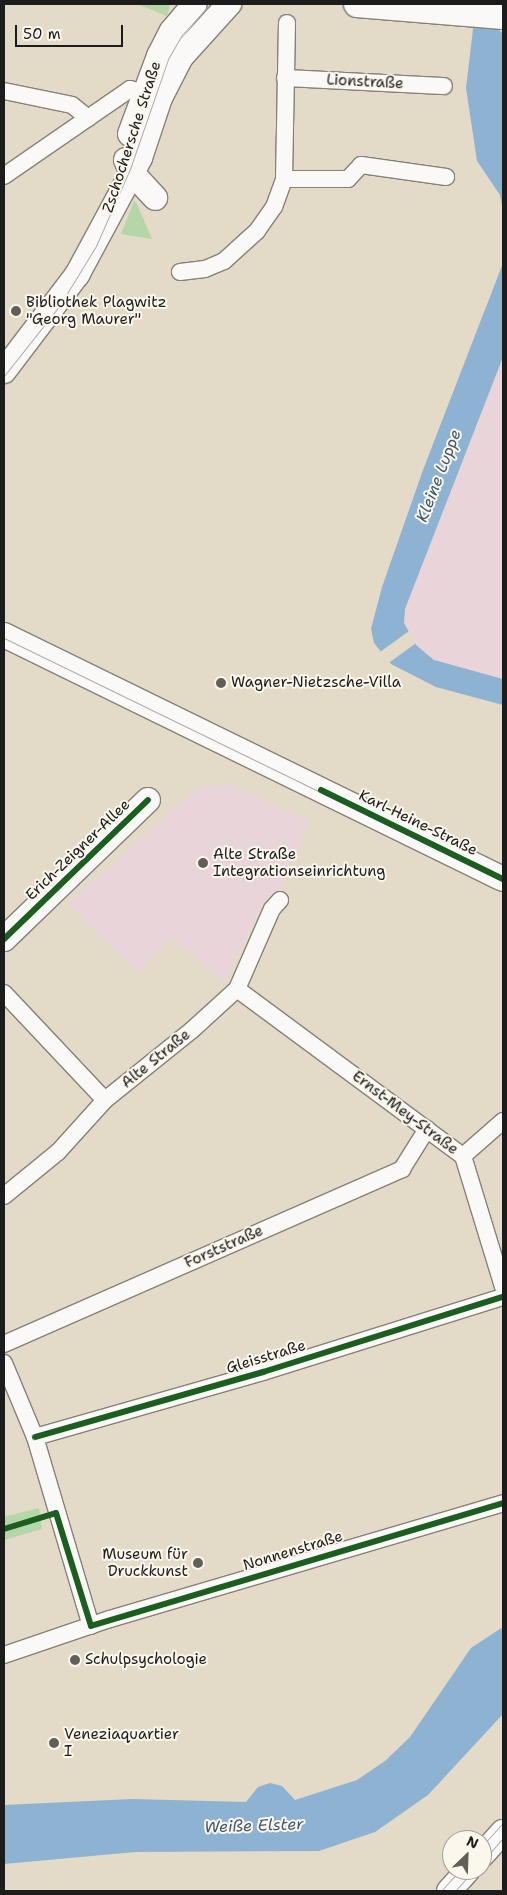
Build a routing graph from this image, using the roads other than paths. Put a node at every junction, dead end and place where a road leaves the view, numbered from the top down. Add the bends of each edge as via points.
1 (229, 4) edge
2 (358, 4) edge
3 (189, 7) edge
4 (503, 16) edge
5 (287, 23) dead end
6 (286, 78) junction
7 (444, 86) dead end
8 (4, 91) edge
9 (144, 93) junction
10 (88, 118) junction
11 (132, 162) junction
12 (4, 176) edge
13 (446, 177) dead end
14 (284, 179) junction
15 (180, 272) dead end
16 (4, 371) edge
17 (4, 635) edge
18 (148, 800) dead end
19 (503, 879) edge
20 (280, 900) dead end
21 (4, 939) edge
22 (237, 988) junction
23 (4, 993) edge
24 (105, 1100) junction
25 (503, 1121) edge
26 (427, 1129) junction
27 (463, 1156) junction
28 (4, 1196) edge
29 (503, 1287) edge
30 (503, 1297) edge
31 (4, 1344) edge
32 (4, 1363) edge
33 (36, 1437) junction
34 (503, 1502) edge
35 (91, 1626) junction
36 (4, 1655) edge
37 (503, 1832) edge
38 (492, 1844) edge
39 (459, 1880) edge
40 (449, 1891) edge

1 - 11 main road, Zschochersche Straße via 188,47 174,69
2 - 4 main road
3 - 9 main road, Zschochersche Straße via 159,56
5 - 6 street
6 - 7 street, Lionstraße
6 - 14 street
8 - 10 street via 72,104
9 - 10 street via 130,89
9 - 11 main road, Zschochersche Straße
10 - 12 street
11 - 16 main road, Zschochersche Straße via 77,275
13 - 14 street via 361,165 348,179
14 - 15 street via 274,207 240,248 224,261 204,270
17 - 19 main road, Karl-Heine-Straße
18 - 21 main road, Erich-Zeigner-Allee
20 - 22 street, Alte Straße via 272,909
22 - 24 street, Alte Straße via 192,1030
22 - 26 street, Ernst-Mey-Straße
23 - 24 street
24 - 28 street, Alte Straße via 58,1152
25 - 27 street
26 - 27 street, Ernst-Mey-Straße
26 - 31 street, Forststraße via 402,1169
27 - 29 street, Ernst-Mey-Straße
30 - 33 street, Gleisstraße via 263,1372
32 - 33 street
33 - 35 street
34 - 35 street, Nonnenstraße
35 - 36 street, Nonnenstraße
37 - 38 main road
39 - 40 main road

